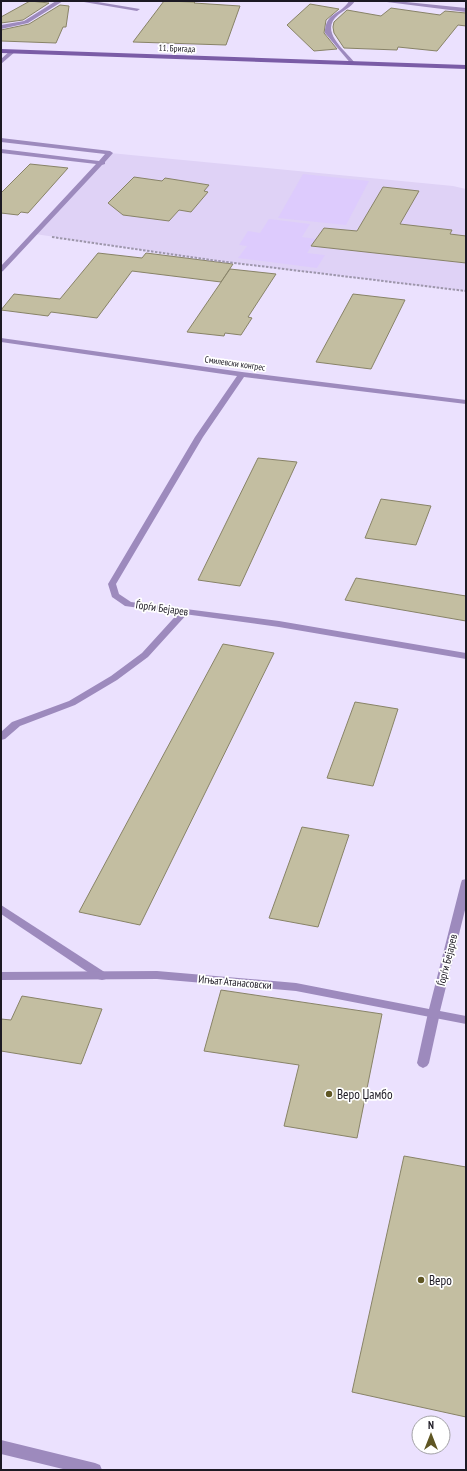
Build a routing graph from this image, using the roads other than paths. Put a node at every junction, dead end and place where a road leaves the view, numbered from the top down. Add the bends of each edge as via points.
1 (60, 1) edge
2 (81, 1) edge
3 (352, 1) edge
4 (382, 1) edge
5 (137, 9) dead end
6 (466, 10) edge
7 (1, 27) edge
8 (1, 51) edge
9 (13, 52) junction
10 (1, 62) edge
11 (352, 63) junction
12 (466, 66) edge
13 (1, 140) edge
14 (1, 151) edge
15 (103, 163) junction
16 (1, 270) edge
17 (1, 340) edge
18 (242, 374) junction
19 (466, 402) edge
20 (185, 611) junction
21 (466, 656) edge
22 (16, 724) junction
23 (1, 728) edge
24 (1, 737) edge
25 (466, 883) edge
26 (1, 909) edge
27 (1, 976) edge
28 (102, 976) junction
29 (434, 1013) junction
30 (466, 1020) edge
31 (423, 1063) dead end
32 (1, 1447) edge
33 (95, 1470) edge

1 - 7 street via 26,22
2 - 5 street
3 - 11 street via 328,24 328,32
4 - 6 street
8 - 9 main road, 11. Бригада
9 - 10 street
9 - 11 main road, 11. Бригада
11 - 12 main road, 11. Бригада
13 - 15 street via 110,153
14 - 15 street
15 - 16 street
17 - 18 street, Смилевски конгрес
18 - 19 street, Смилевски конгрес
18 - 20 street, Ѓорѓи Бејарев via 199,437 112,584 115,595 128,604
20 - 21 street, Ѓорѓи Бејарев via 279,624
20 - 22 street via 145,655 114,678 72,703
22 - 23 street
22 - 24 street
25 - 29 street, Ѓорѓи Бејарев
26 - 28 street
27 - 28 street, Игњат Атанасовски
28 - 29 street, Игњат Атанасовски via 157,975 296,987
29 - 30 street, Игњат Атанасовски
29 - 31 street, Ѓорѓи Бејарев
32 - 33 street

